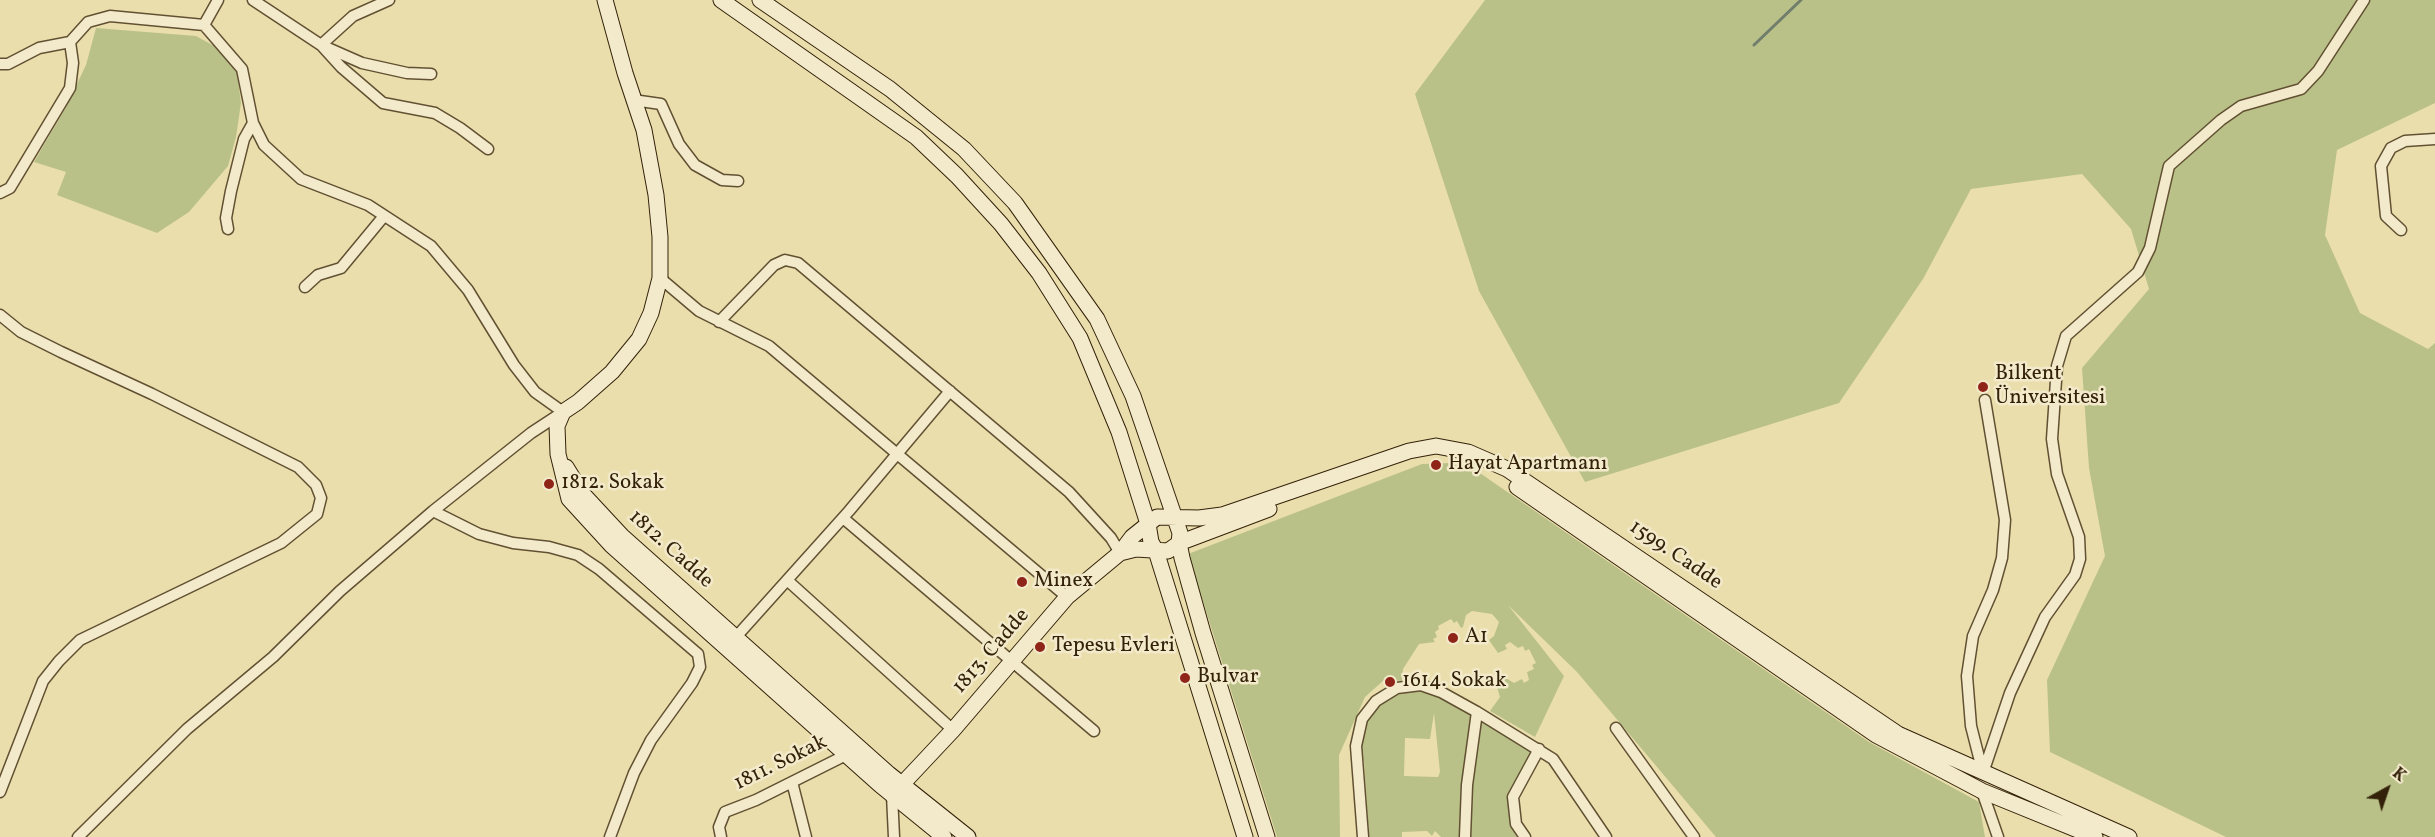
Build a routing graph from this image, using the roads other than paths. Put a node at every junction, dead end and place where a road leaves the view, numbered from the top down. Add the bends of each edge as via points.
1 (218, 0) edge
2 (253, 0) edge
3 (389, 0) edge
4 (721, 0) edge
5 (760, 0) edge
6 (2364, 0) edge
7 (602, 2) edge
8 (204, 25) junction
9 (70, 42) junction
10 (321, 45) junction
11 (0, 64) edge
12 (431, 74) dead end
13 (633, 99) junction
14 (253, 123) junction
15 (2435, 139) edge
16 (488, 149) dead end
17 (738, 181) dead end
18 (0, 193) edge
19 (384, 216) junction
20 (228, 229) dead end
21 (2401, 230) dead end
22 (660, 278) junction
23 (305, 287) dead end
24 (0, 315) edge
25 (719, 322) junction
26 (950, 391) junction
27 (1985, 400) dead end
28 (563, 412) junction
29 (897, 452) junction
30 (558, 454) junction
31 (433, 511) junction
32 (1172, 516) junction
33 (843, 518) junction
34 (1148, 524) junction
35 (1179, 543) junction
36 (1156, 551) junction
37 (1120, 553) junction
38 (787, 580) junction
39 (1067, 597) junction
40 (736, 637) junction
41 (1011, 662) junction
42 (1477, 712) junction
43 (1616, 728) dead end
44 (953, 730) junction
45 (1094, 731) dead end
46 (1539, 749) junction
47 (846, 755) junction
48 (1983, 773) junction
49 (792, 782) junction
50 (897, 790) junction
51 (1982, 791) junction
52 (0, 792) edge
53 (78, 837) edge
54 (610, 837) edge
55 (721, 837) edge
56 (806, 837) edge
57 (894, 837) edge
58 (944, 837) edge
59 (968, 837) edge
60 (1245, 837) edge
61 (1267, 837) edge
62 (1363, 837) edge
63 (1466, 837) edge
64 (1525, 837) edge
65 (1606, 837) edge
66 (1694, 837) edge
67 (1998, 837) edge
68 (2095, 837) edge
69 (2129, 837) edge

1 - 8 street
2 - 10 street
3 - 10 street via 353,16
4 - 34 street via 916,137 1001,224 1080,338 1119,432
5 - 32 street via 891,89 940,128 1015,203 1097,319 1133,396
6 - 48 street via 2318,71 2301,89 2241,106 2169,166 2150,248 2138,272 2066,336 2057,366 2052,439 2057,474 2079,537 2080,559 2075,575 2045,617 2010,693
7 - 13 street
8 - 9 street via 110,16 88,22
8 - 14 street via 242,69
9 - 11 street via 39,48 8,64
9 - 18 street via 70,88 10,188
10 - 12 street via 362,63
10 - 16 street via 383,104 435,113
13 - 17 street via 661,104 679,144 694,165 722,180
13 - 22 street via 644,130 656,195
14 - 19 street via 264,145 301,179 368,205
14 - 20 street via 244,139 231,191
15 - 21 street via 2406,141 2391,148 2381,166 2386,216
19 - 23 street via 341,268 318,275
19 - 28 street via 431,246 468,290 535,392
22 - 25 street via 699,311
22 - 28 street via 639,339 612,372
24 - 52 street via 21,332 298,467 316,485 321,498 317,514 281,543 80,640 44,681
25 - 26 street via 774,265 794,261
25 - 29 street via 769,346
26 - 29 street
26 - 37 street via 1069,492
27 - 48 street via 2005,520 2002,558 1994,590 1972,636 1967,676 1971,726
28 - 30 street via 557,426
28 - 31 street
29 - 33 street
29 - 39 street
30 - 40 street, 1812. Cadde via 599,514
30 - 47 street, 1812. Cadde via 568,499 589,523
31 - 53 street via 340,591 273,657 187,729
31 - 54 street via 480,534 578,555 698,654 700,667 651,740
32 - 34 street via 1157,517
32 - 35 street via 1180,533
32 - 48 street, 1599. Cadde via 1199,518 1222,514 1409,451 1436,446 1468,452 1507,469 1898,734
33 - 38 street
33 - 41 street
34 - 36 street
34 - 37 street, 1813. Cadde
35 - 36 street via 1168,551
35 - 51 street, 1599. Cadde via 1411,456 1434,452 1470,458 1511,482 1876,735
35 - 61 street
36 - 37 street via 1136,549
36 - 60 street
37 - 39 street, 1813. Cadde
38 - 40 street
38 - 44 street
39 - 41 street, 1813. Cadde
40 - 50 street, 1812. Cadde
41 - 44 street, 1813. Cadde
41 - 45 street
42 - 46 street
42 - 62 street via 1421,686 1397,688 1376,701 1362,719 1356,746
42 - 63 street via 1467,785
43 - 66 street
44 - 50 street, 1813. Cadde
46 - 64 street via 1513,797 1516,824
46 - 65 street via 1552,759
47 - 49 street, 1811. Sokak
47 - 50 street, 1812. Cadde
48 - 51 street
48 - 69 street, 1599. Cadde
49 - 55 street, 1811. Sokak via 725,812 718,827
49 - 56 street
50 - 57 street
50 - 58 street, 1812. Cadde
50 - 59 street, 1812. Cadde
51 - 67 street
51 - 68 street, 1599. Cadde

